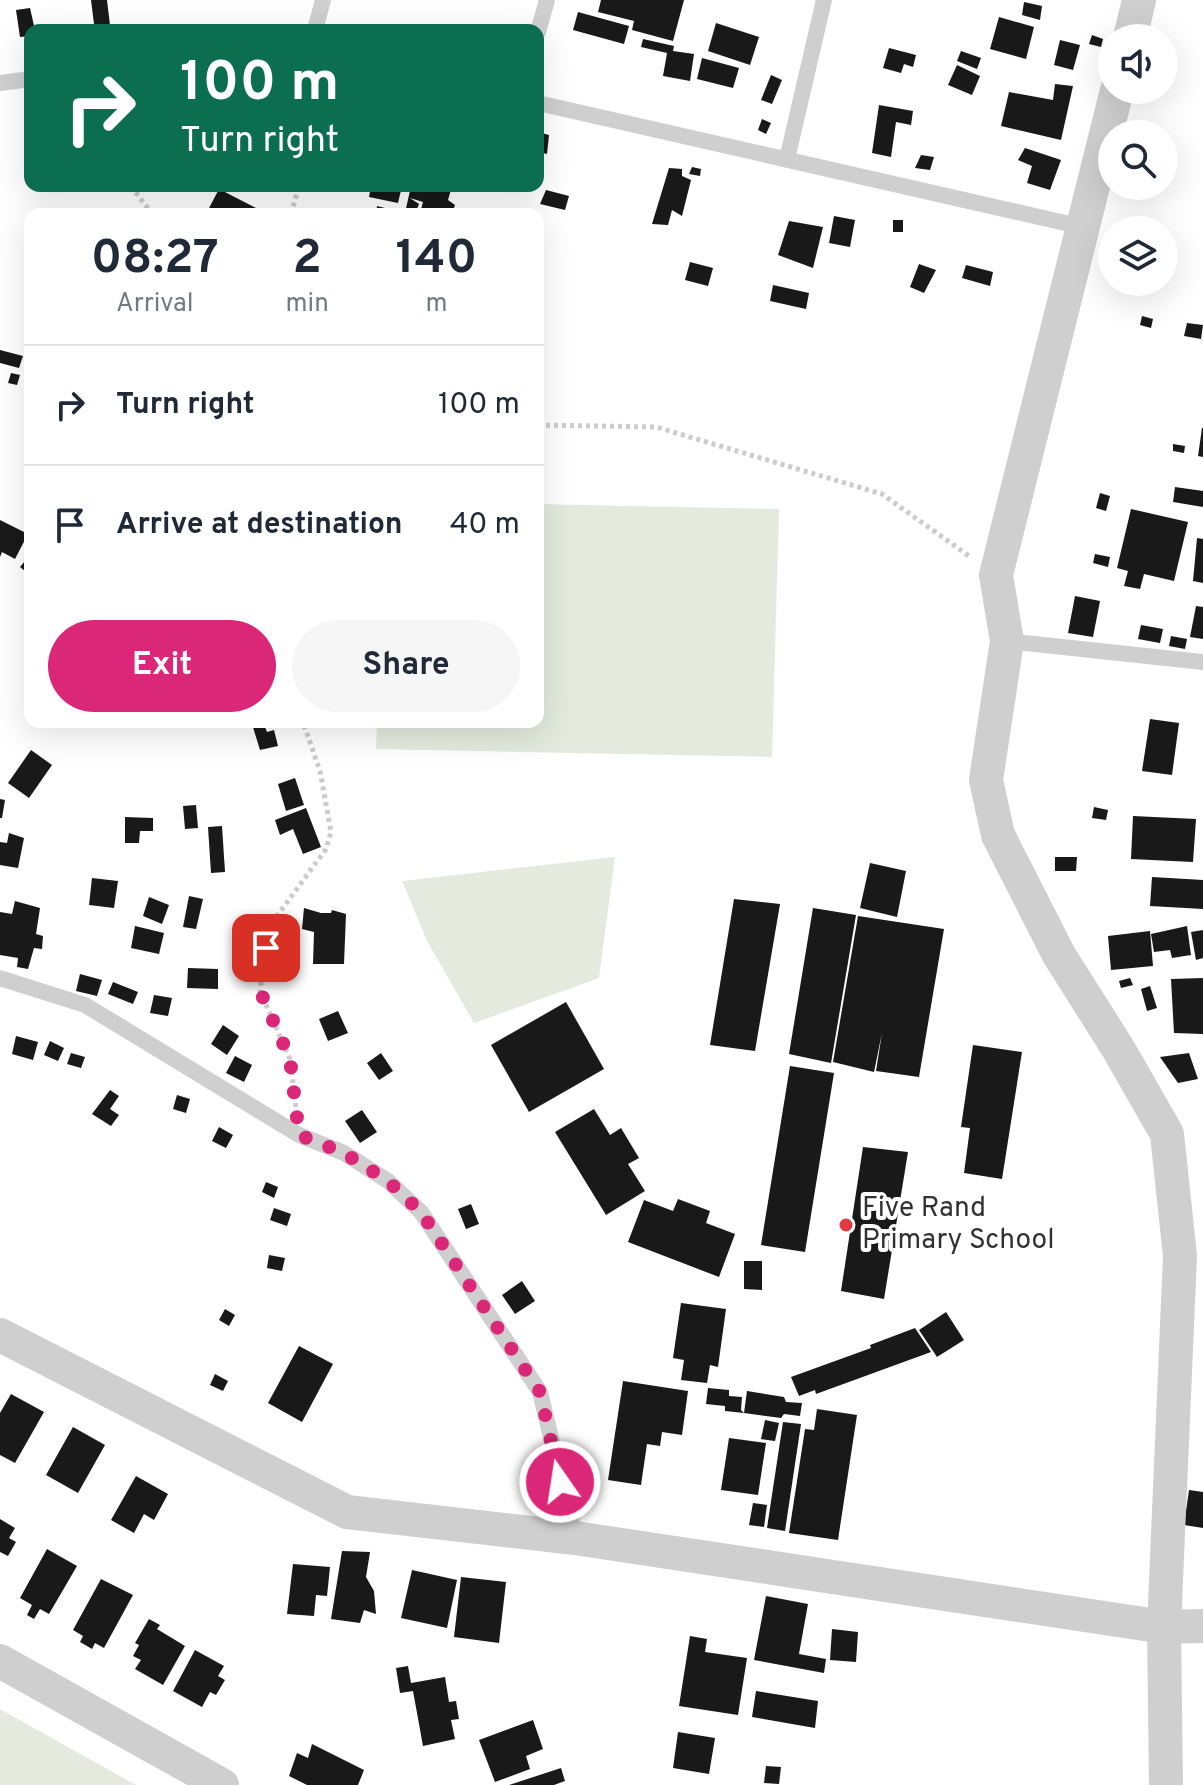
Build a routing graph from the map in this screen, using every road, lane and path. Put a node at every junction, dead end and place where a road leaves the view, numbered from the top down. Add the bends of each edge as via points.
1 (323, 0) edge
2 (547, 0) edge
3 (824, 0) edge
4 (1139, 0) edge
5 (317, 24) edge
6 (540, 24) edge
7 (1133, 24) edge
8 (24, 80) edge
9 (0, 83) edge
10 (544, 104) edge
11 (1114, 104) edge
12 (787, 159) junction
13 (1083, 227) junction
14 (544, 425) edge
15 (996, 575) junction
16 (1007, 641) junction
17 (1203, 662) edge
18 (305, 728) edge
19 (0, 978) edge
20 (299, 1135) junction
21 (0, 1335) edge
22 (575, 1538) junction
23 (1203, 1626) edge
24 (1164, 1627) junction
25 (0, 1661) edge
26 (222, 1785) edge
27 (1166, 1785) edge

1 - 5 lane
2 - 6 lane
3 - 12 lane
4 - 7 street
8 - 9 lane
10 - 12 lane
11 - 13 street
12 - 13 lane
13 - 15 street
14 - 15 path via 656,427 882,494
15 - 16 street
16 - 17 lane
16 - 24 street via 986,780 998,835 1059,955 1167,1134 1180,1256
18 - 20 path via 320,771 331,832 326,849 269,927 260,991 290,1059
19 - 20 lane via 85,1005
20 - 22 lane via 344,1153 388,1181 421,1212 540,1392
21 - 22 street via 347,1512
22 - 24 street
23 - 24 street
24 - 27 street
25 - 26 street

